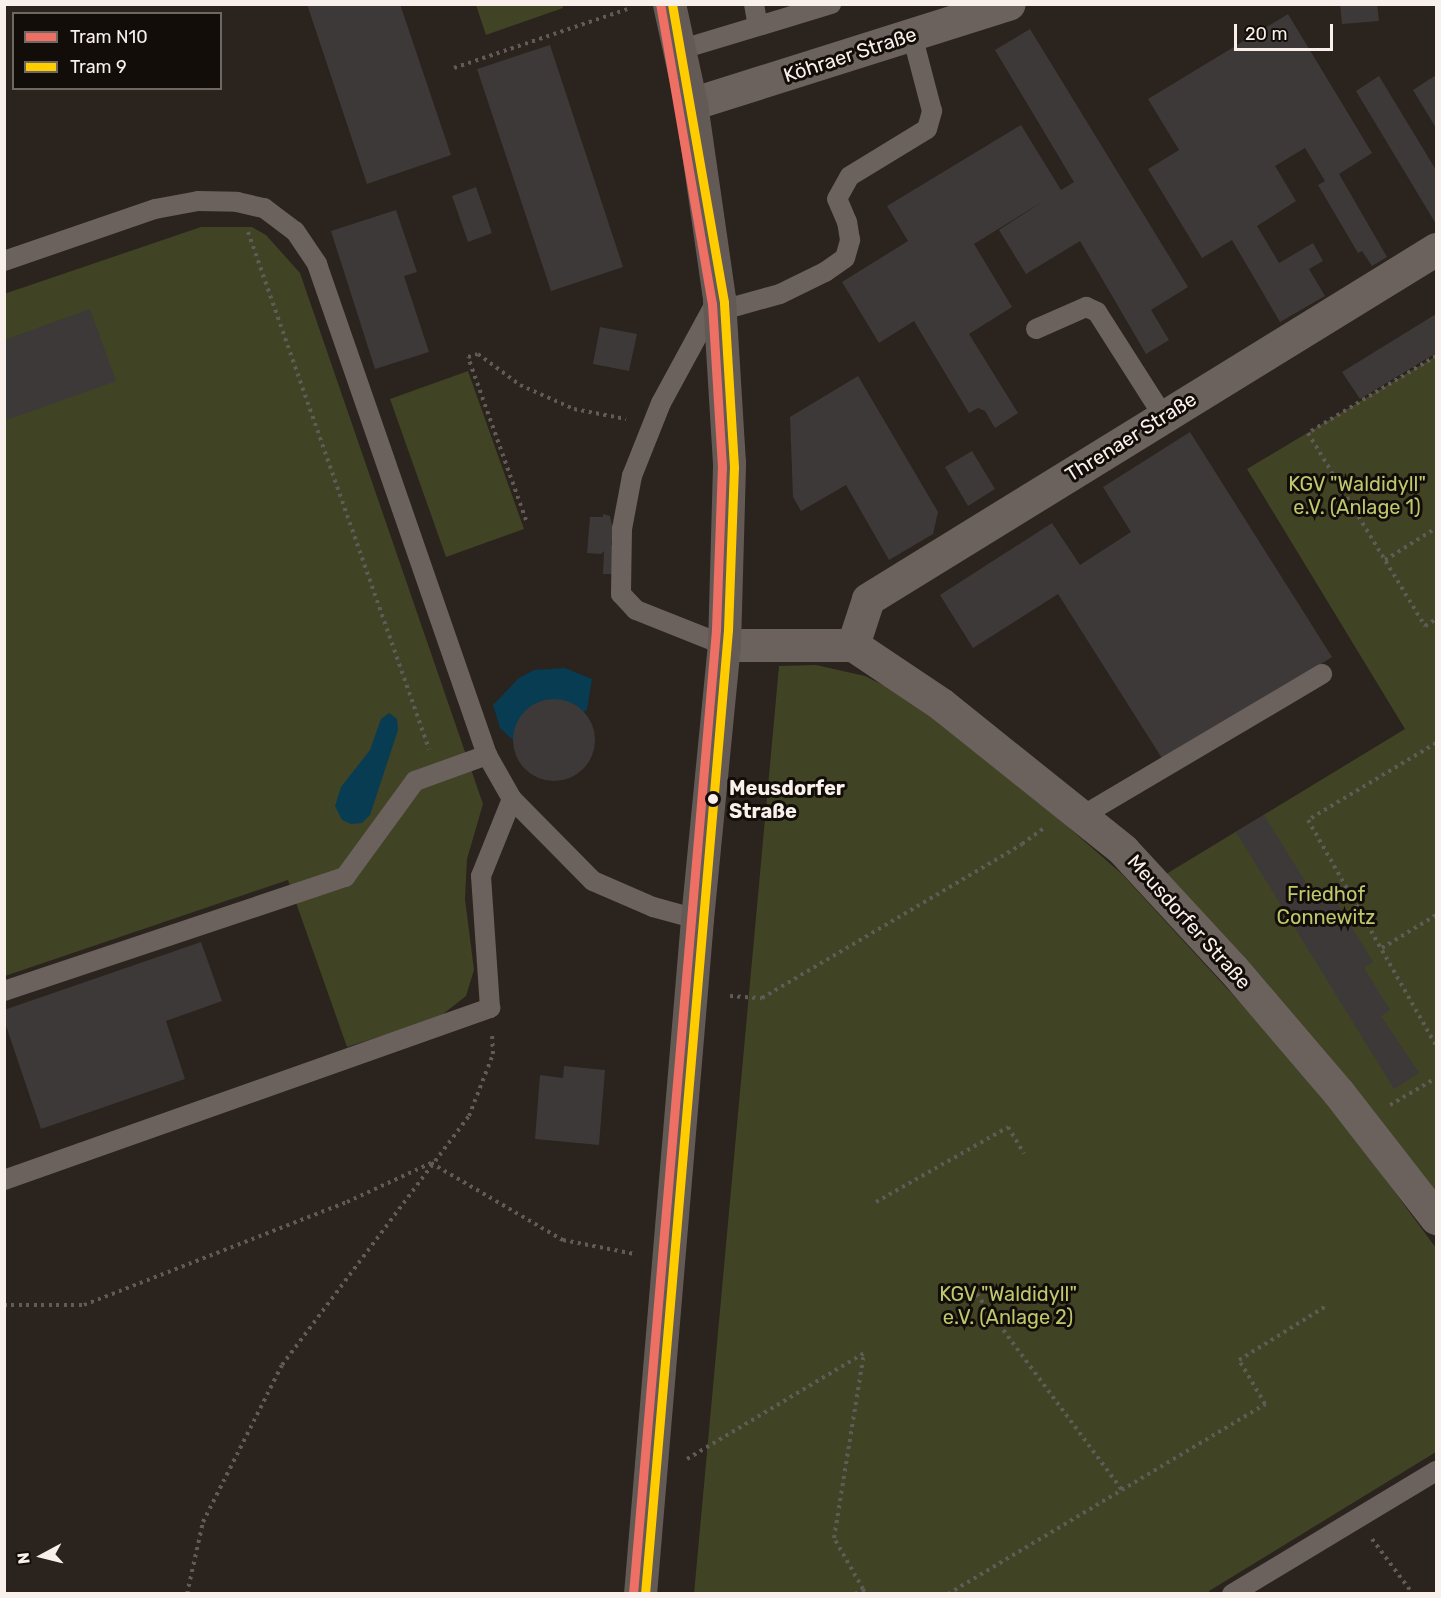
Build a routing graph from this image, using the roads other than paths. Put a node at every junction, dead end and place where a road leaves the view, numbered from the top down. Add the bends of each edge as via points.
1 (669, 4) edge
2 (754, 4) edge
3 (831, 4) edge
4 (1009, 4) edge
5 (758, 26) junction
6 (912, 35) junction
7 (679, 50) junction
8 (691, 104) junction
9 (1437, 249) edge
10 (4, 261) edge
11 (719, 304) junction
12 (1036, 329) dead end
13 (1164, 417) junction
14 (724, 645) junction
15 (853, 645) junction
16 (1322, 674) dead end
17 (487, 755) junction
18 (512, 799) junction
19 (1077, 813) junction
20 (697, 919) junction
21 (4, 991) edge
22 (4, 1180) edge
23 (1437, 1218) edge
24 (1437, 1471) edge
25 (640, 1593) edge
26 (1232, 1593) edge

1 - 7 main road
2 - 5 lane
3 - 5 lane
4 - 6 street, Köhraer Straße
5 - 7 lane
6 - 8 street, Köhraer Straße
6 - 11 lane via 932,111 927,129 850,176 837,199 850,240 844,258 780,294
7 - 8 main road
8 - 11 main road
9 - 13 street, Threnaer Straße
10 - 17 lane via 155,210 198,201 237,202 264,208 295,231 317,264
11 - 14 main road via 729,463
11 - 14 lane via 679,368 632,476 622,529 621,594 636,610
12 - 13 lane via 1086,307 1097,312
13 - 15 street, Threnaer Straße via 867,598
14 - 15 street
14 - 20 main road
15 - 19 street, Meusdorfer Straße via 942,705
16 - 19 lane
17 - 18 lane
17 - 21 lane via 415,781 345,877
18 - 20 lane via 593,881 653,907
18 - 22 lane via 482,876 490,1008
19 - 23 street, Meusdorfer Straße via 1123,850 1233,969 1338,1092
20 - 25 main road
24 - 26 lane

